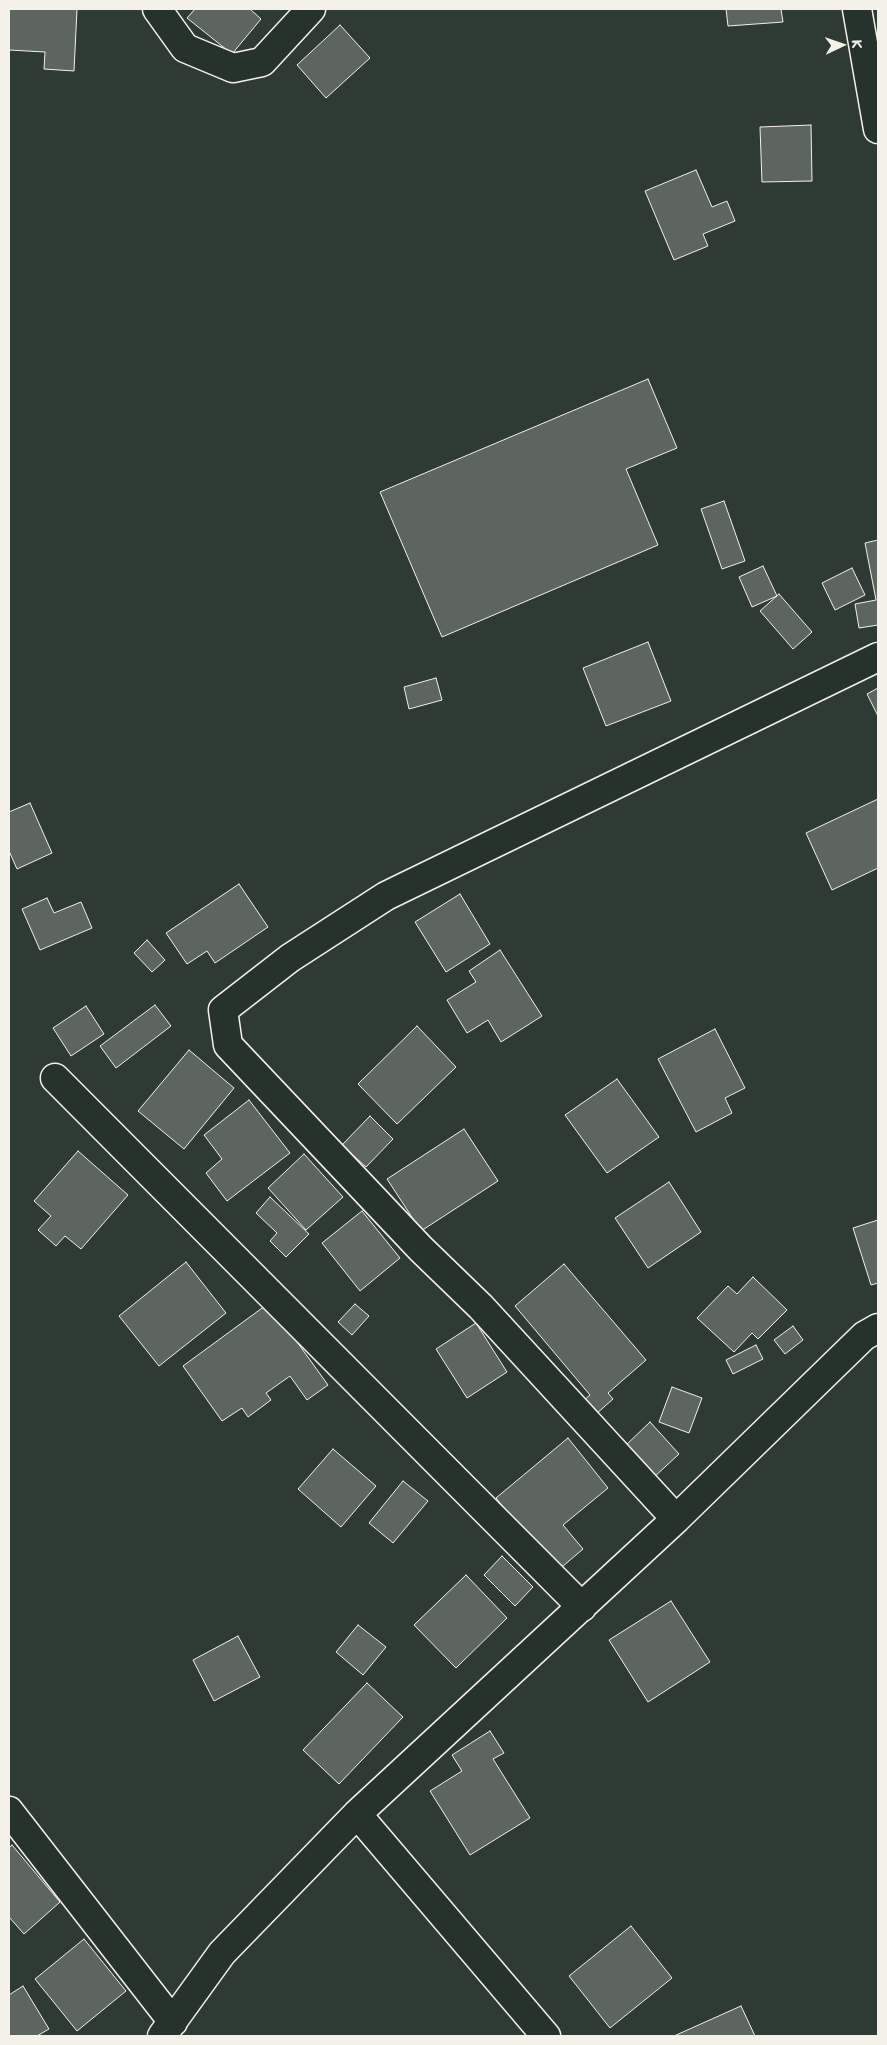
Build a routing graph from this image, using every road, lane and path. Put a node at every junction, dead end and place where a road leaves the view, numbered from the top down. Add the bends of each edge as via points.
1 (157, 9) edge
2 (311, 9) edge
3 (857, 9) edge
4 (878, 129) edge
5 (878, 656) edge
6 (56, 1078) dead end
7 (878, 1328) edge
8 (676, 1518) junction
9 (582, 1607) junction
10 (9, 1811) edge
11 (357, 1814) junction
12 (167, 2029) edge
13 (546, 2036) edge

1 - 2 street via 186,48 233,68 262,62
3 - 4 street
5 - 8 street via 386,896 290,958 224,1010 228,1045 421,1249 481,1307
6 - 9 street
7 - 8 street via 864,1336
8 - 9 street
9 - 11 street
10 - 12 street
11 - 12 street via 222,1953
11 - 13 street

